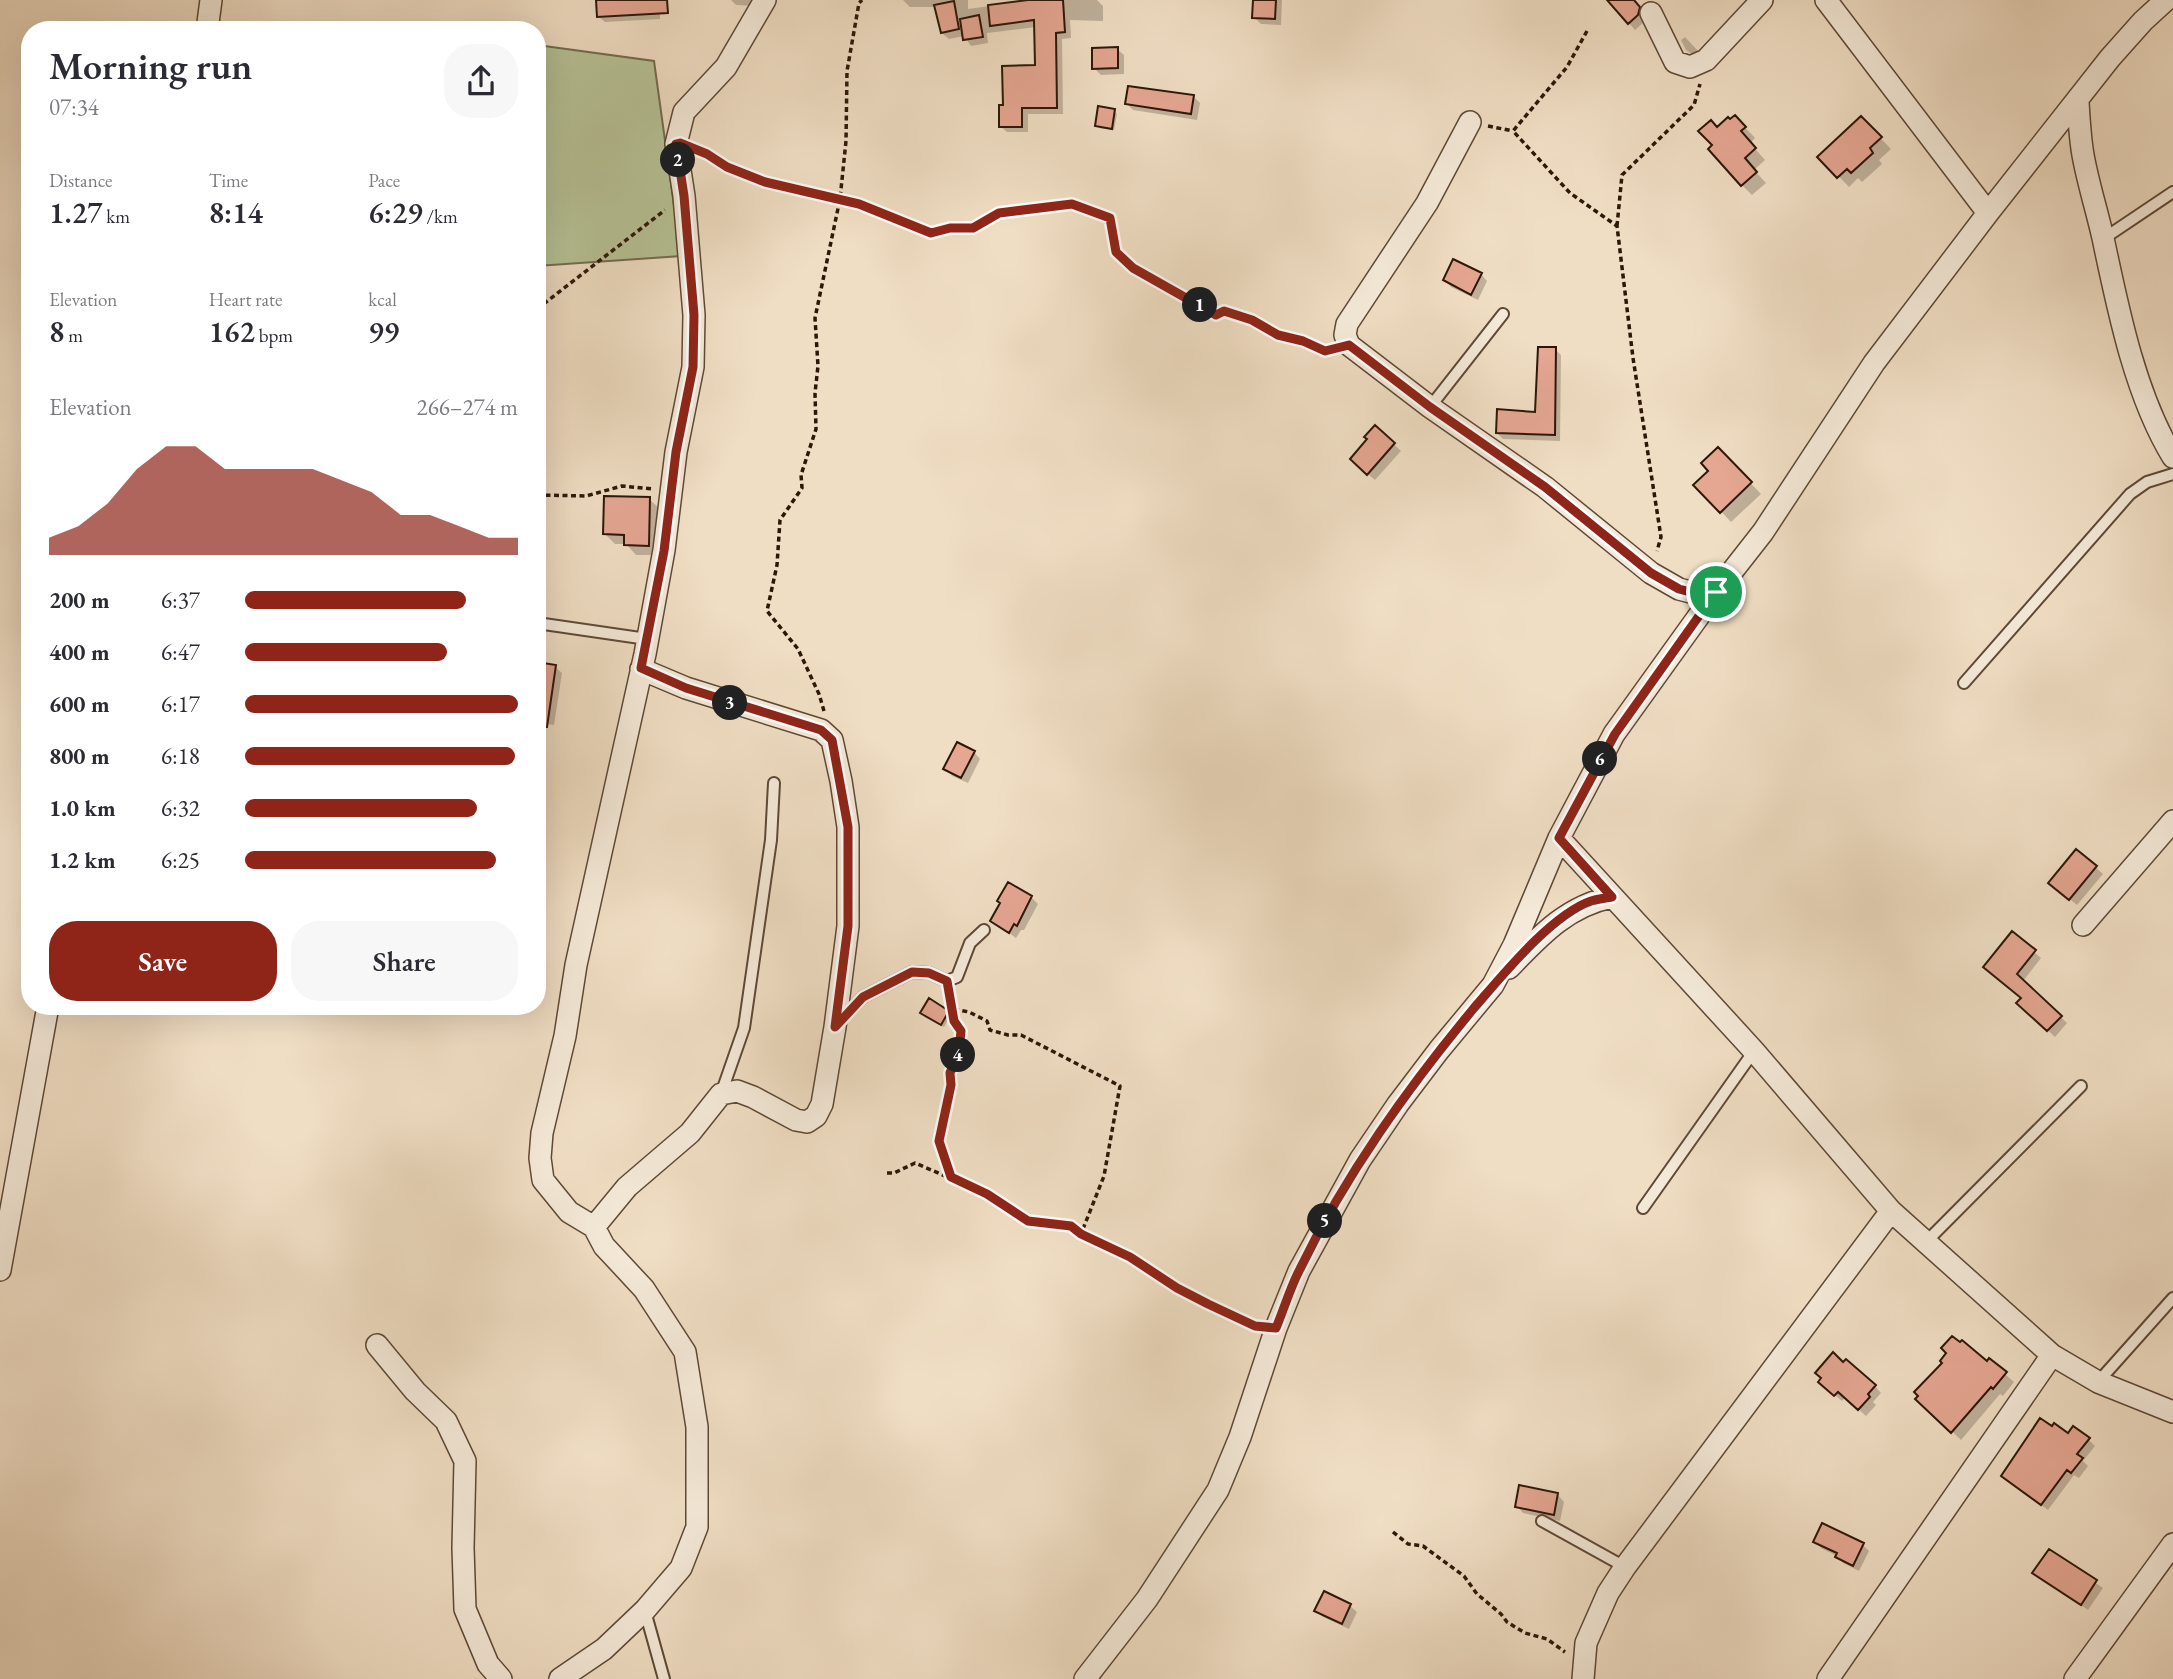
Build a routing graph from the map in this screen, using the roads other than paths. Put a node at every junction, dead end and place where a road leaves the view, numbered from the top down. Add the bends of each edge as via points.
1 (211, 0) edge
2 (765, 0) edge
3 (1762, 0) edge
4 (1826, 0) edge
5 (2166, 0) edge
6 (1651, 13) dead end
7 (208, 21) edge
8 (2078, 102) junction
9 (1470, 122) dead end
10 (2173, 192) edge
11 (1988, 213) junction
12 (2103, 239) junction
13 (1503, 314) dead end
14 (1430, 407) junction
15 (2173, 457) edge
16 (2173, 474) edge
17 (1716, 592) junction
18 (546, 624) edge
19 (647, 639) junction
20 (641, 668) junction
21 (1964, 683) dead end
22 (774, 783) dead end
23 (2173, 821) edge
24 (1559, 838) junction
25 (1612, 897) junction
26 (2083, 925) dead end
27 (984, 930) dead end
28 (1493, 985) junction
29 (46, 1015) edge
30 (835, 1027) junction
31 (1754, 1051) junction
32 (2081, 1086) dead end
33 (721, 1094) junction
34 (1643, 1208) dead end
35 (1891, 1211) junction
36 (594, 1227) junction
37 (1926, 1241) junction
38 (0, 1270) edge
39 (2173, 1298) edge
40 (377, 1345) dead end
41 (2052, 1355) junction
42 (2098, 1382) junction
43 (2173, 1412) edge
44 (1542, 1521) dead end
45 (2173, 1545) edge
46 (1625, 1567) junction
47 (645, 1610) junction
48 (1583, 1669) edge
49 (501, 1679) edge
50 (560, 1679) edge
51 (664, 1679) edge
52 (1085, 1679) edge
53 (1828, 1679) edge
54 (2075, 1679) edge

1 - 7 street
2 - 19 street via 726,67 684,112 676,144 694,315 693,367
3 - 6 street via 1706,60 1690,67 1675,62
4 - 11 street
5 - 8 street via 2110,58
8 - 11 street
8 - 12 street via 2083,154
9 - 14 street via 1427,203 1347,324 1345,335 1349,345
10 - 12 lane
11 - 17 street via 1874,363 1763,532
12 - 15 street via 2109,276 2144,395
13 - 14 lane
14 - 17 street via 1545,487 1651,573 1679,589
16 - 21 lane via 2147,482 2130,494
17 - 24 street via 1615,734
18 - 19 lane
19 - 20 street
20 - 30 street via 686,688 821,730 832,740 848,827 848,926
20 - 36 street via 542,1133 543,1181 569,1212
22 - 33 lane via 771,840 744,1028
23 - 26 street
24 - 25 street
24 - 28 street
25 - 28 street via 1573,910
25 - 31 street
27 - 30 lane via 970,943 957,977 947,981 912,972 863,997
28 - 52 street via 1439,1050 1360,1160 1298,1271 1218,1490 1185,1545
29 - 38 street
30 - 33 street via 821,1104 807,1122 796,1121 737,1091
31 - 34 lane
31 - 35 street
32 - 37 lane
33 - 36 street via 690,1133 628,1187
35 - 37 street
35 - 46 street
36 - 47 street via 604,1246 644,1289 685,1352 697,1427 697,1527 681,1568
37 - 41 street
39 - 42 lane
40 - 49 street via 446,1421 465,1461 465,1609 488,1664
41 - 42 street
41 - 53 street
42 - 43 street
44 - 46 lane
45 - 54 street
46 - 48 street via 1597,1616
47 - 50 street via 604,1649
47 - 51 lane

